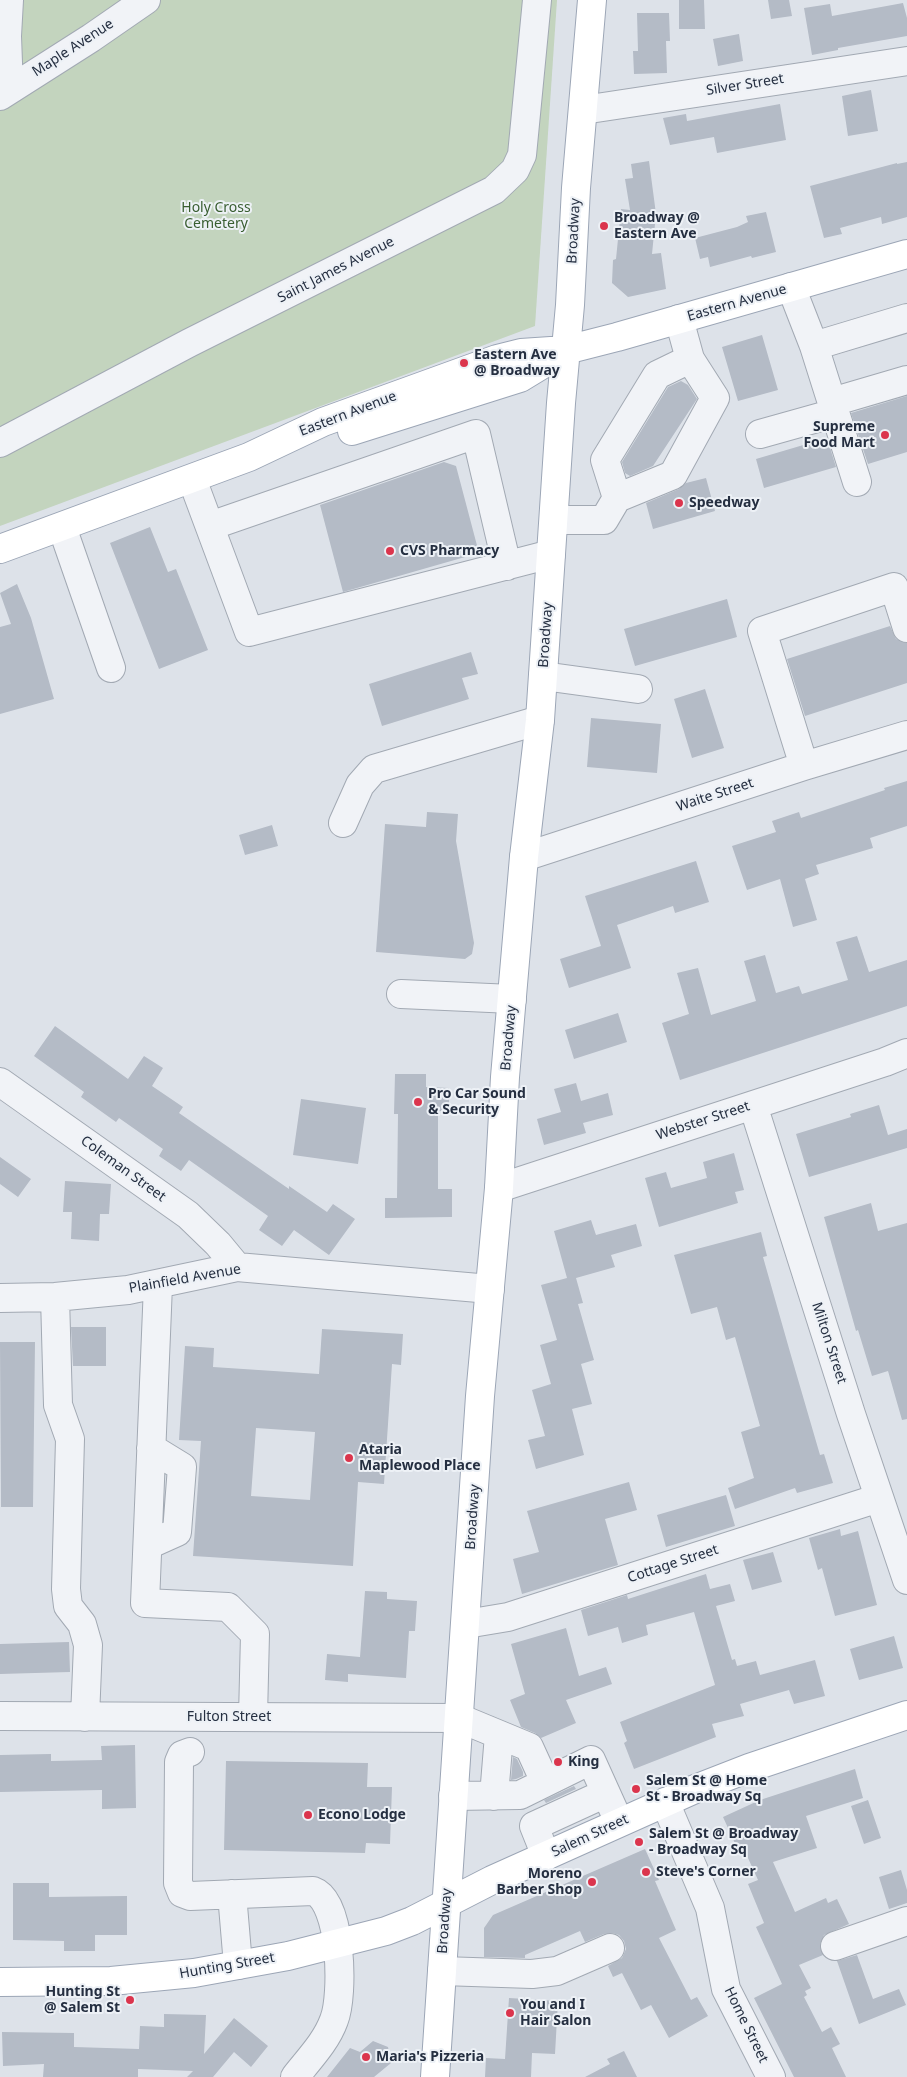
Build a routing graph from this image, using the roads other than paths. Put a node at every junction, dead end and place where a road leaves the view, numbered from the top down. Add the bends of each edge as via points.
1 (9, 0) edge
2 (146, 0) edge
3 (537, 0) edge
4 (592, 0) edge
5 (907, 61) edge
6 (4, 93) edge
7 (584, 110) junction
8 (907, 254) edge
9 (791, 287) junction
10 (907, 318) edge
11 (680, 319) junction
12 (814, 346) junction
13 (566, 350) junction
14 (690, 359) junction
15 (907, 380) edge
16 (834, 407) junction
17 (760, 434) dead end
18 (0, 443) edge
19 (192, 479) junction
20 (857, 482) dead end
21 (617, 498) junction
22 (554, 520) junction
23 (210, 526) junction
24 (62, 527) junction
25 (0, 549) edge
26 (551, 554) junction
27 (507, 566) junction
28 (907, 628) edge
29 (111, 668) dead end
30 (543, 676) junction
31 (638, 689) dead end
32 (540, 720) junction
33 (907, 734) edge
34 (804, 766) junction
35 (343, 823) dead end
36 (524, 857) junction
37 (401, 994) dead end
38 (512, 999) junction
39 (907, 1053) edge
40 (0, 1082) edge
41 (753, 1105) junction
42 (499, 1188) junction
43 (237, 1267) junction
44 (158, 1285) junction
45 (490, 1289) junction
46 (55, 1297) junction
47 (0, 1298) edge
48 (879, 1498) junction
49 (907, 1580) edge
50 (466, 1624) junction
51 (907, 1715) edge
52 (0, 1716) edge
53 (85, 1717) junction
54 (253, 1717) junction
55 (459, 1718) junction
56 (499, 1734) junction
57 (190, 1752) dead end
58 (545, 1782) junction
59 (606, 1793) junction
60 (507, 1795) junction
61 (453, 1796) junction
62 (665, 1802) junction
63 (620, 1822) junction
64 (534, 1826) junction
65 (546, 1856) junction
66 (232, 1894) junction
67 (446, 1904) junction
68 (907, 1921) edge
69 (338, 1944) junction
70 (835, 1946) dead end
71 (610, 1948) dead end
72 (238, 1965) junction
73 (442, 1971) junction
74 (0, 1982) edge
75 (295, 2077) edge
76 (435, 2077) edge
77 (771, 2077) edge

1 - 6 street
2 - 6 street, Maple Avenue
3 - 18 street, Saint James Avenue via 522,154 515,170 494,190 189,343
4 - 7 main road, Broadway
5 - 7 street, Silver Street
7 - 13 main road, Broadway
8 - 9 main road, Eastern Avenue
9 - 11 main road, Eastern Avenue
9 - 12 street
10 - 12 street
11 - 13 main road, Eastern Avenue
11 - 14 street
12 - 16 street
13 - 19 main road, Eastern Avenue via 520,378 328,439 249,457
13 - 22 main road, Broadway
14 - 21 street via 657,375 606,460
14 - 21 street via 715,398 673,475
15 - 16 street
16 - 17 street
16 - 20 street
19 - 23 street
19 - 24 main road, Eastern Avenue
21 - 22 street via 604,520
22 - 26 main road, Broadway
23 - 27 street via 249,632
23 - 27 street via 476,434
24 - 25 main road, Eastern Avenue
24 - 29 street
26 - 27 street
26 - 30 main road, Broadway
28 - 34 street via 894,587 762,631
30 - 31 street
30 - 32 main road, Broadway
32 - 35 street via 374,769 360,785
32 - 36 main road, Broadway
33 - 34 street, Waite Street
34 - 36 street, Waite Street
36 - 38 main road, Broadway
37 - 38 street
38 - 42 main road, Broadway
39 - 41 street, Webster Street
40 - 43 street, Coleman Street via 188,1216
41 - 42 street, Webster Street
41 - 48 street, Milton Street
42 - 45 main road, Broadway
43 - 44 street, Plainfield Avenue
43 - 45 street, Plainfield Avenue
44 - 46 street, Plainfield Avenue
44 - 54 street via 146,1603 228,1607 254,1634
45 - 50 main road, Broadway
46 - 47 street, Plainfield Avenue
46 - 53 street via 58,1405 70,1438 66,1589 68,1606 82,1624 88,1645
48 - 49 street, Milton Street
48 - 50 street, Cottage Street via 508,1617
50 - 55 main road, Broadway
51 - 62 main road, Salem Street via 749,1768
52 - 53 street, Fulton Street
53 - 54 street, Fulton Street
54 - 55 street, Fulton Street
55 - 56 street
55 - 61 main road, Broadway
56 - 58 street via 529,1747
56 - 60 street
57 - 66 street via 182,1755 180,1762 179,1888 190,1896
58 - 59 street via 591,1760
58 - 60 street
59 - 63 street
59 - 64 street
60 - 61 street
60 - 64 street
61 - 67 main road, Broadway
62 - 63 main road, Salem Street
62 - 77 street, Home Street via 711,1910 726,1988
63 - 65 main road, Salem Street
64 - 65 street
65 - 67 main road, Salem Street
66 - 69 street via 316,1892 325,1900
66 - 72 street
67 - 69 main road, Hunting Street via 396,1928
67 - 73 main road, Broadway
68 - 70 street
69 - 72 main road, Hunting Street
69 - 75 street via 337,2013 328,2034
71 - 73 street via 558,1971 532,1974
72 - 74 main road, Hunting Street via 145,1979
73 - 76 main road, Broadway

